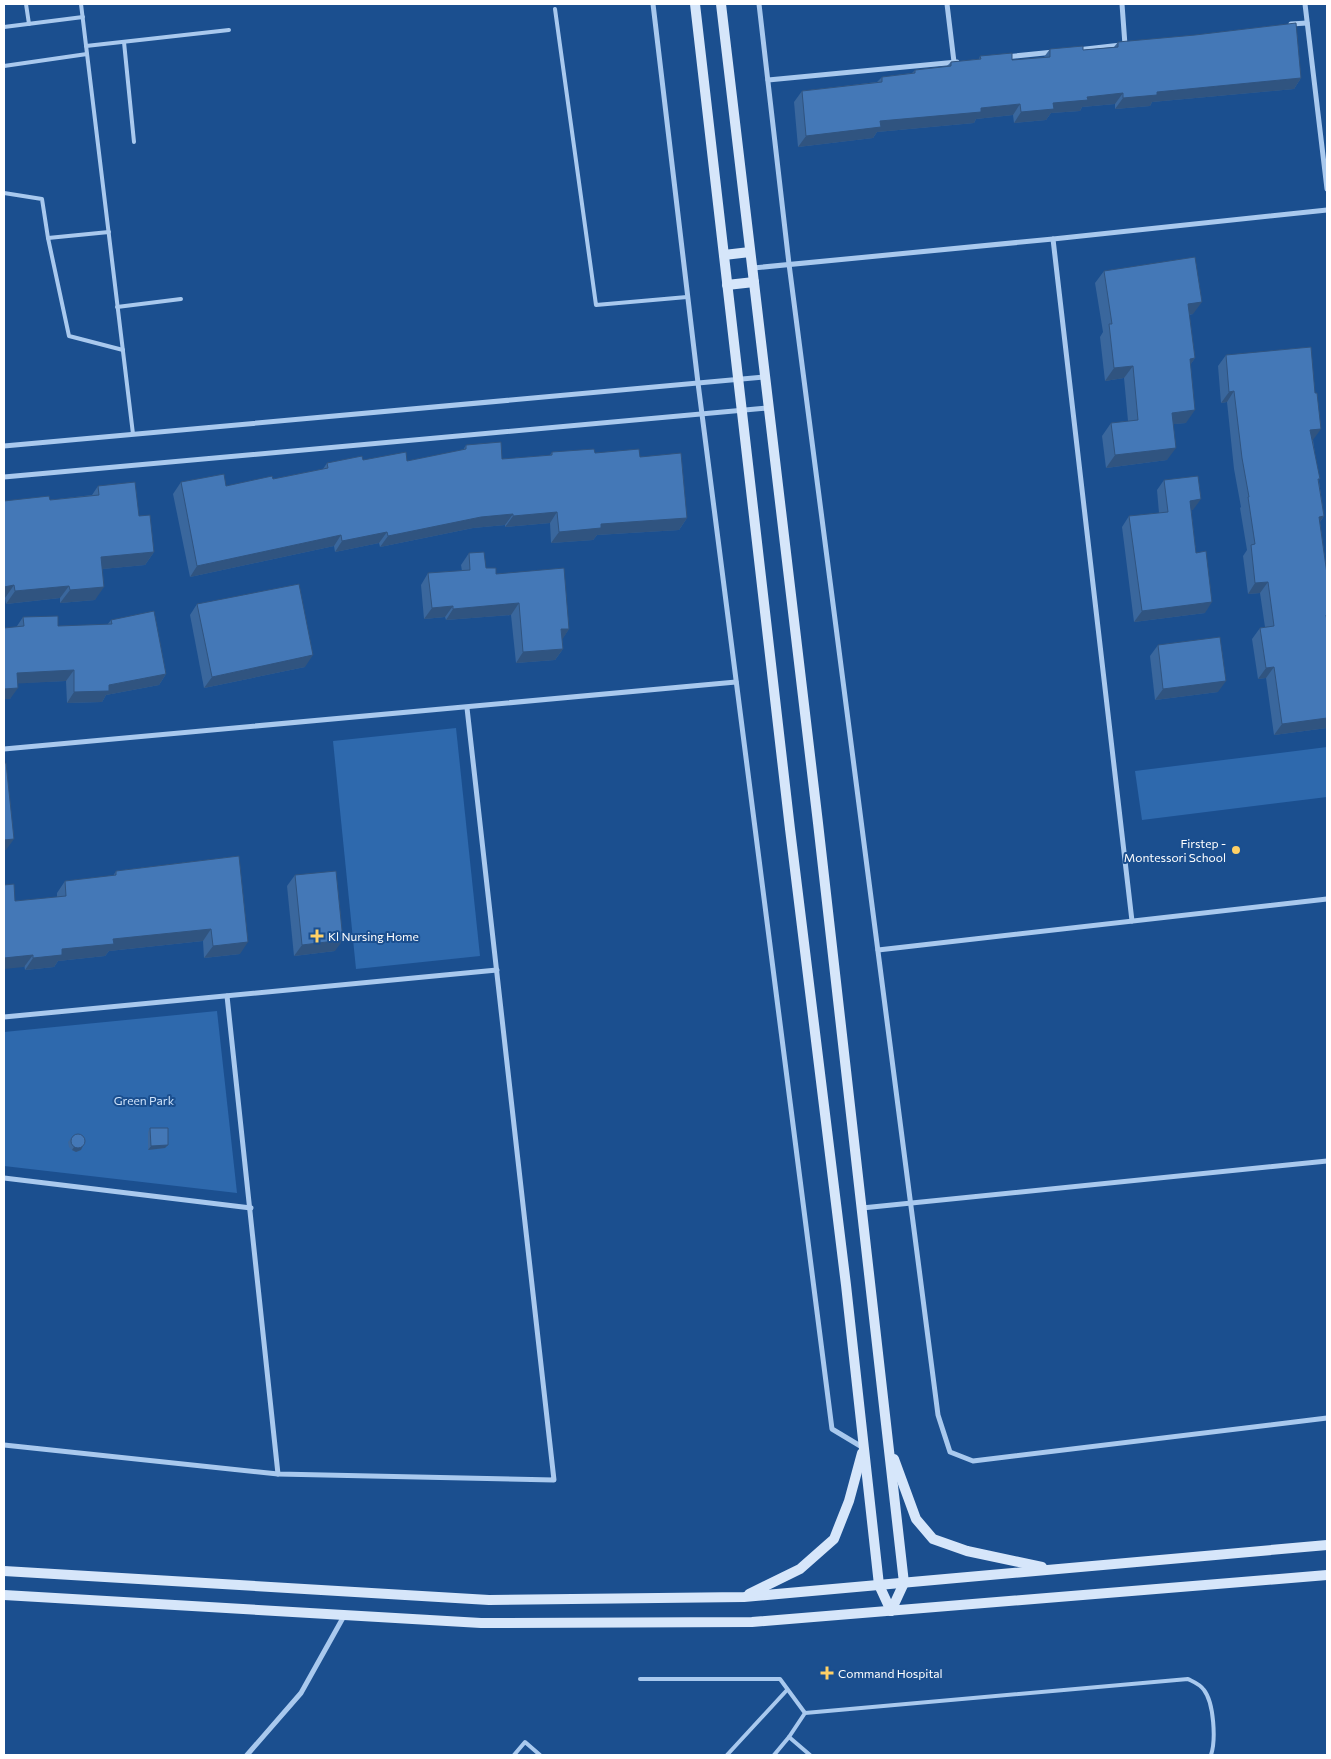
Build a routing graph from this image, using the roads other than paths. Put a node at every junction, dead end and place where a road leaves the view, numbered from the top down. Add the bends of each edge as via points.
1 (26, 4) edge
2 (81, 4) edge
3 (653, 4) edge
4 (695, 4) edge
5 (721, 4) edge
6 (759, 4) edge
7 (948, 4) edge
8 (1122, 4) edge
9 (1305, 4) edge
10 (555, 9) dead end
11 (83, 17) junction
12 (1307, 23) junction
13 (29, 24) junction
14 (1288, 25) edge
15 (4, 27) edge
16 (229, 30) dead end
17 (124, 42) junction
18 (1135, 44) edge
19 (1125, 45) junction
20 (86, 46) junction
21 (1068, 50) edge
22 (1059, 52) edge
23 (88, 54) junction
24 (1002, 57) edge
25 (964, 61) edge
26 (954, 62) junction
27 (4, 66) edge
28 (768, 80) junction
29 (134, 142) dead end
30 (1327, 189) edge
31 (4, 193) edge
32 (1327, 210) edge
33 (109, 232) junction
34 (48, 238) junction
35 (1053, 239) junction
36 (750, 252) junction
37 (724, 255) junction
38 (789, 264) junction
39 (752, 268) junction
40 (754, 282) junction
41 (728, 285) junction
42 (688, 297) junction
43 (181, 298) dead end
44 (118, 307) junction
45 (123, 350) junction
46 (765, 377) junction
47 (738, 380) junction
48 (698, 383) junction
49 (769, 408) junction
50 (742, 410) junction
51 (702, 414) junction
52 (133, 434) junction
53 (4, 446) edge
54 (4, 477) edge
55 (736, 682) junction
56 (467, 708) junction
57 (4, 749) edge
58 (1327, 899) edge
59 (1132, 922) junction
60 (878, 950) junction
61 (497, 970) junction
62 (227, 996) junction
63 (4, 1017) edge
64 (1327, 1161) edge
65 (4, 1178) edge
66 (911, 1203) junction
67 (251, 1208) junction
68 (862, 1208) junction
69 (1327, 1418) edge
70 (888, 1444) junction
71 (4, 1445) edge
72 (864, 1448) junction
73 (278, 1474) junction
74 (1327, 1545) edge
75 (1055, 1569) junction
76 (4, 1571) edge
77 (1327, 1575) edge
78 (904, 1583) junction
79 (878, 1585) junction
80 (4, 1595) edge
81 (744, 1597) junction
82 (891, 1611) junction
83 (344, 1615) junction
84 (640, 1679) dead end
85 (787, 1690) junction
86 (805, 1712) junction
87 (789, 1737) junction
88 (246, 1755) edge
89 (514, 1755) edge
90 (540, 1755) edge
91 (727, 1755) edge
92 (774, 1755) edge
93 (810, 1755) edge
94 (1212, 1755) edge

1 - 13 lane
2 - 11 lane
3 - 42 street
4 - 37 street
5 - 36 street
6 - 28 street
7 - 26 street
8 - 19 street
9 - 12 street
10 - 42 lane via 596,305
11 - 13 lane
11 - 20 lane
12 - 14 street
12 - 30 street
13 - 15 lane
16 - 17 lane
17 - 20 lane
17 - 29 lane
18 - 19 street
19 - 21 street
20 - 23 lane
22 - 24 street
23 - 27 lane
23 - 33 lane
25 - 26 street
26 - 28 street
28 - 38 street
31 - 34 lane via 42,199
32 - 35 street
33 - 34 lane
33 - 44 lane
34 - 45 lane via 69,336
35 - 38 street
35 - 59 street
36 - 37 street
36 - 39 street
37 - 41 street
38 - 39 street
38 - 60 street
39 - 40 street
40 - 41 street
40 - 46 street
41 - 47 street
42 - 48 street
43 - 44 lane
44 - 45 lane
45 - 52 lane
46 - 47 street
46 - 49 street
47 - 48 street
47 - 50 street
48 - 51 street
48 - 52 street
49 - 50 street
49 - 68 street
50 - 51 street
50 - 72 street
51 - 54 street
51 - 55 street
52 - 53 street
55 - 56 street
55 - 72 street via 832,1429
56 - 57 street
56 - 61 street
58 - 59 street
59 - 60 street
60 - 66 street
61 - 62 street
61 - 73 street via 554,1480
62 - 63 street
62 - 67 street
64 - 66 street
65 - 67 street
66 - 68 street
66 - 69 street via 938,1414 950,1452 973,1461
67 - 73 street
68 - 70 street
70 - 75 street via 916,1519 933,1539 966,1551
70 - 78 street
71 - 73 street
72 - 79 street
72 - 81 street via 834,1539 800,1569
74 - 75 street
75 - 78 street
76 - 81 street via 489,1600
77 - 82 street
78 - 79 street
78 - 82 street
79 - 81 street
79 - 82 street
80 - 83 street
82 - 83 street via 752,1622 481,1623
83 - 88 street via 301,1693
84 - 85 lane via 780,1679
85 - 86 lane
85 - 91 lane
86 - 87 lane
86 - 94 lane via 1188,1679 1205,1691 1212,1706
87 - 92 lane
87 - 93 lane
89 - 90 lane via 525,1742

